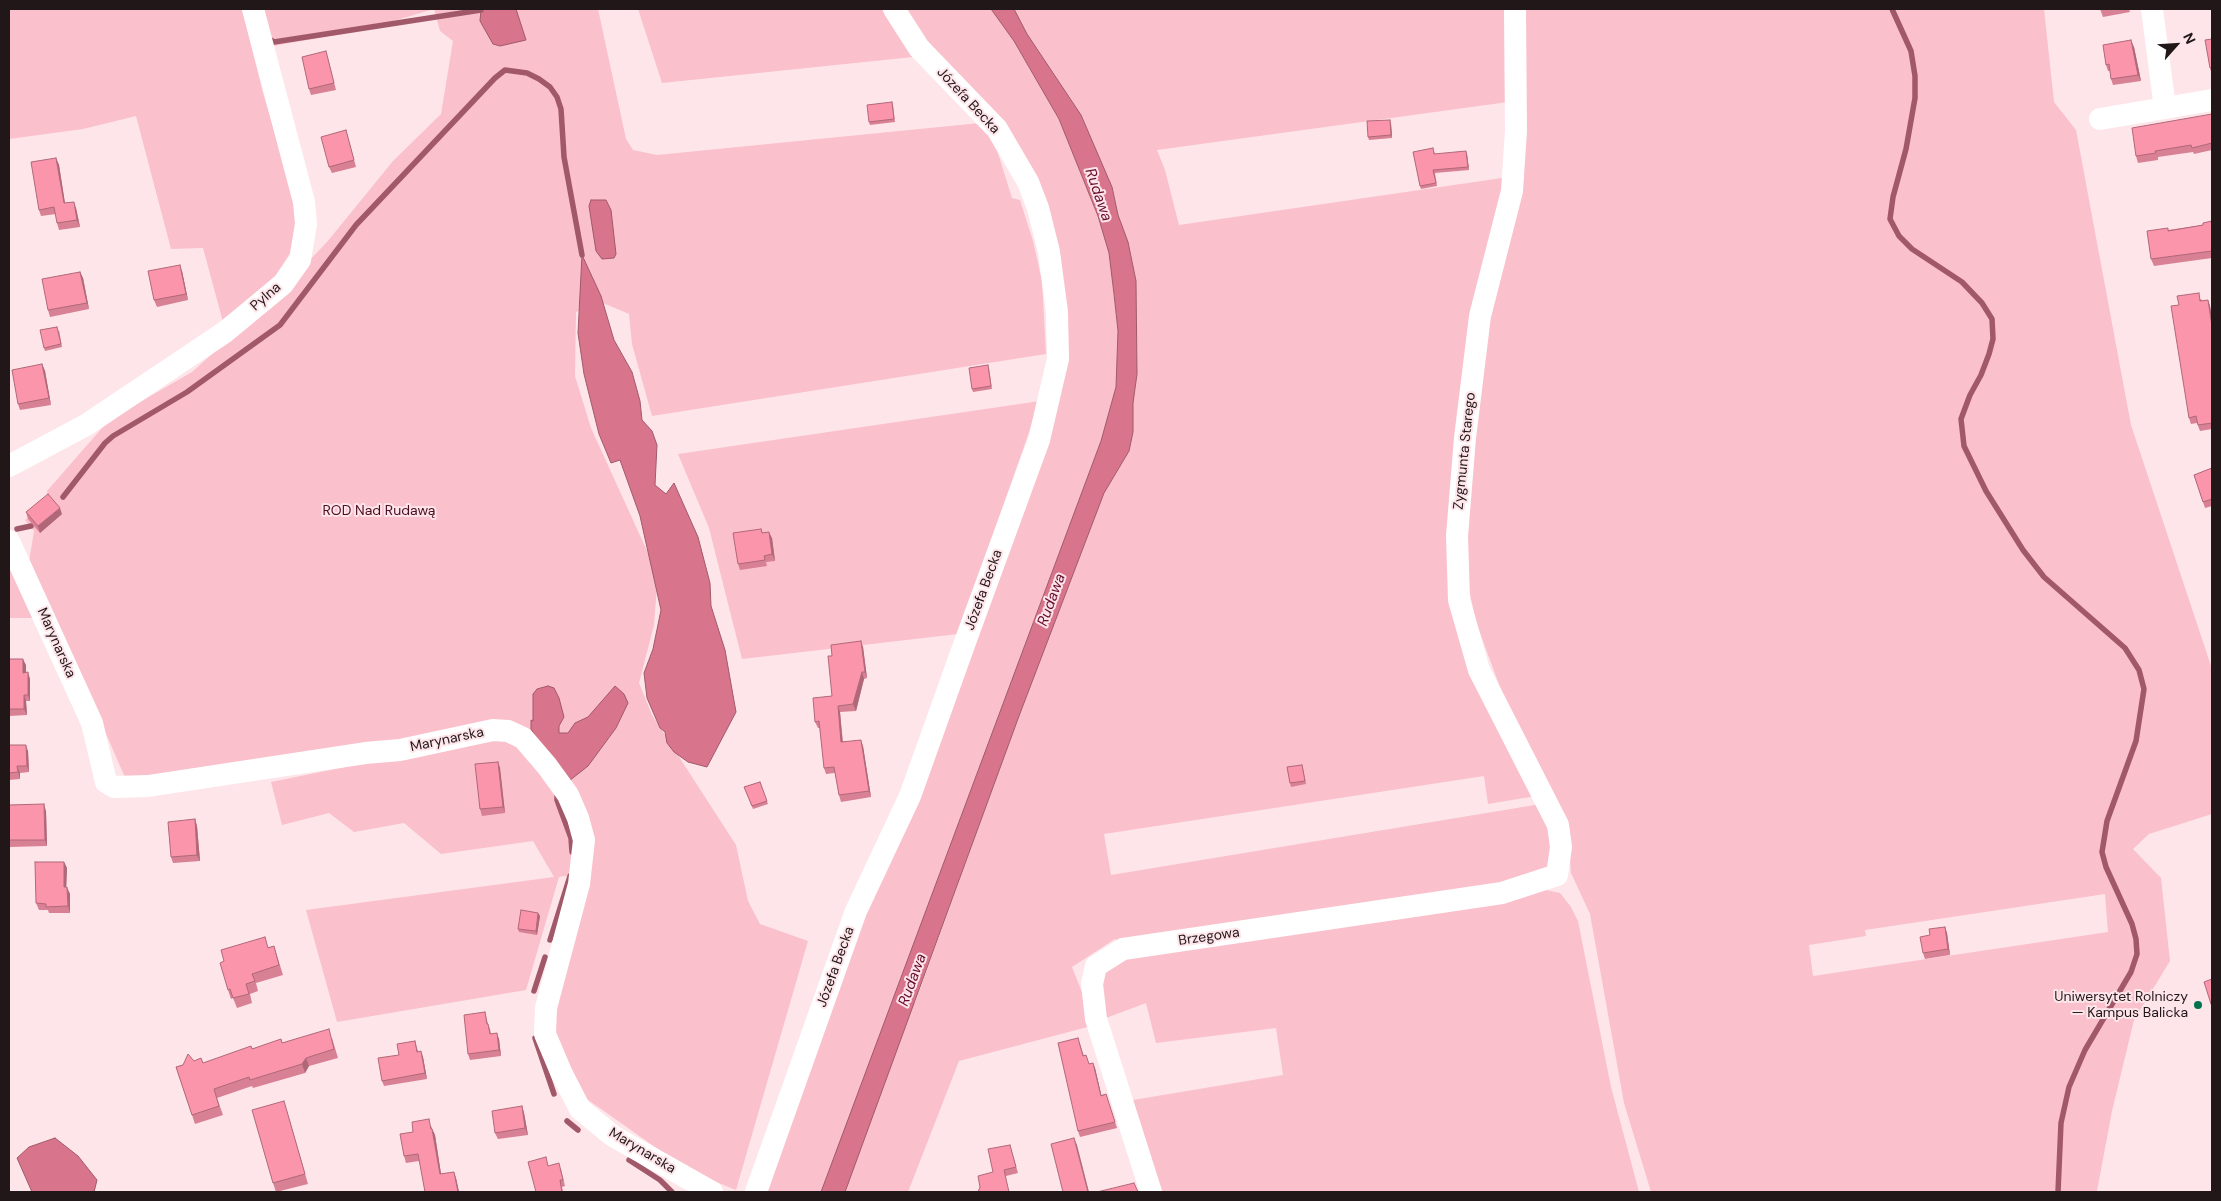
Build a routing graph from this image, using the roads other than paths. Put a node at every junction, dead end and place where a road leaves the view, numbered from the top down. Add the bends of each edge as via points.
1 (253, 9) edge
2 (894, 9) edge
3 (1515, 9) edge
4 (2152, 9) edge
5 (2212, 100) edge
6 (2165, 108) junction
7 (2100, 119) dead end
8 (9, 466) edge
9 (9, 541) edge
10 (1557, 875) joint
11 (712, 1192) edge
12 (756, 1192) edge
13 (1151, 1192) edge

1 - 8 street, Pylna via 304,202 306,224 300,260 283,284 225,332 86,425
2 - 12 street, Józefa Becka via 919,48 997,129 1028,182 1046,237 1053,276 1058,359 1039,440 910,796 856,911
3 - 10 street, Zygmunta Starego via 1516,131 1512,191 1480,316 1457,536 1459,600 1479,670 1558,825 1561,848
4 - 6 street
5 - 6 street
6 - 7 street
9 - 11 street, Marynarska via 92,723 106,782 114,787 148,786 400,750 493,730 508,731 523,738 568,795 584,840 579,884 546,1008 545,1034 560,1072 580,1109 613,1136
10 - 13 street, Brzegowa via 1502,893 1124,949 1096,966 1092,984 1096,1019

